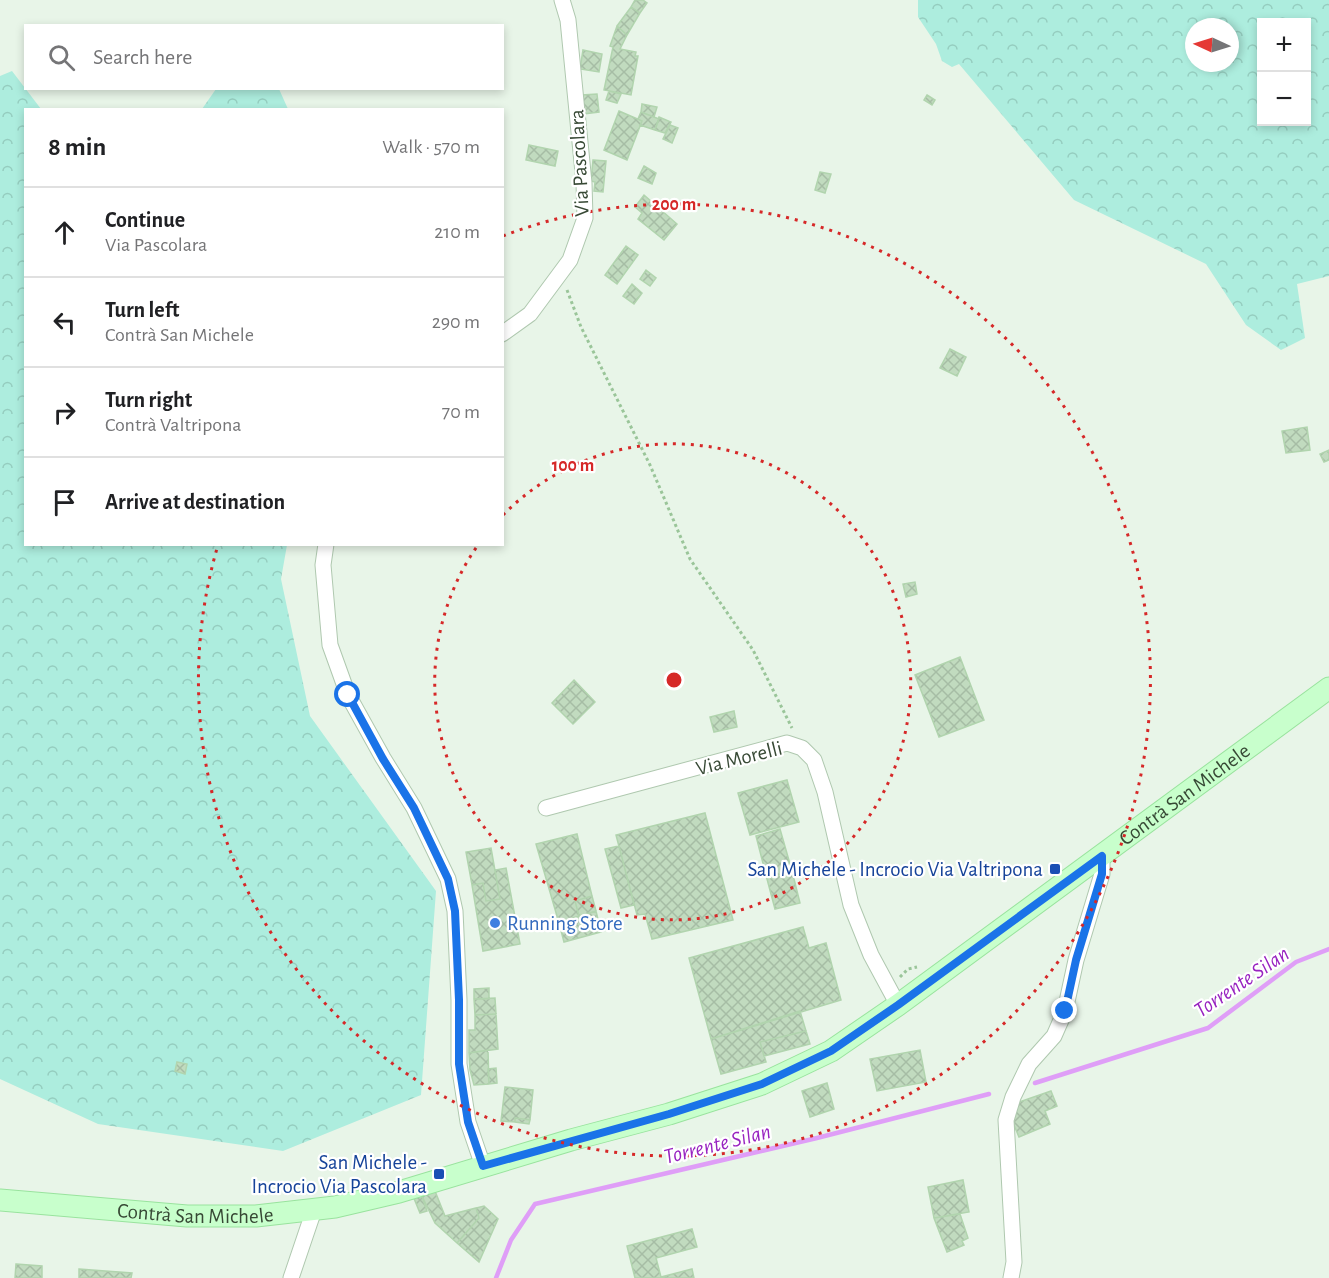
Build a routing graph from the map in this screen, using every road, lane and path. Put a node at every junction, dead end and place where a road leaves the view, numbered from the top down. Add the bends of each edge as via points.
1 (562, 0) edge
2 (562, 270) junction
3 (504, 333) edge
4 (326, 546) edge
5 (1329, 688) edge
6 (802, 748) junction
7 (546, 808) dead end
8 (1102, 856) junction
9 (919, 967) dead end
10 (888, 986) junction
11 (898, 1005) junction
12 (483, 1166) junction
13 (0, 1200) edge
14 (314, 1210) junction
15 (291, 1278) edge
16 (1011, 1278) edge

1 - 2 street, Via Pascolara via 568,20 585,218 570,260
2 - 3 street, Via Pascolara via 530,314
2 - 6 path via 581,327 650,465 690,559 753,650
4 - 12 street via 323,565 330,645 348,695 414,808 448,879 455,911 459,1064 468,1122
5 - 8 main road, Contrà San Michele
6 - 7 street, Via Morelli via 787,744
6 - 10 street, Via Morelli via 814,760 825,792 851,905
8 - 11 main road, Contrà San Michele
8 - 16 street via 1102,874 1065,1011 1054,1036 1029,1064 1006,1120 1014,1262
9 - 10 path via 908,969
10 - 11 street, Via Morelli
11 - 12 main road, Contrà San Michele via 831,1051 762,1084
12 - 14 main road, Contrà San Michele via 399,1192
13 - 14 main road, Contrà San Michele via 187,1216 256,1216
14 - 15 street

